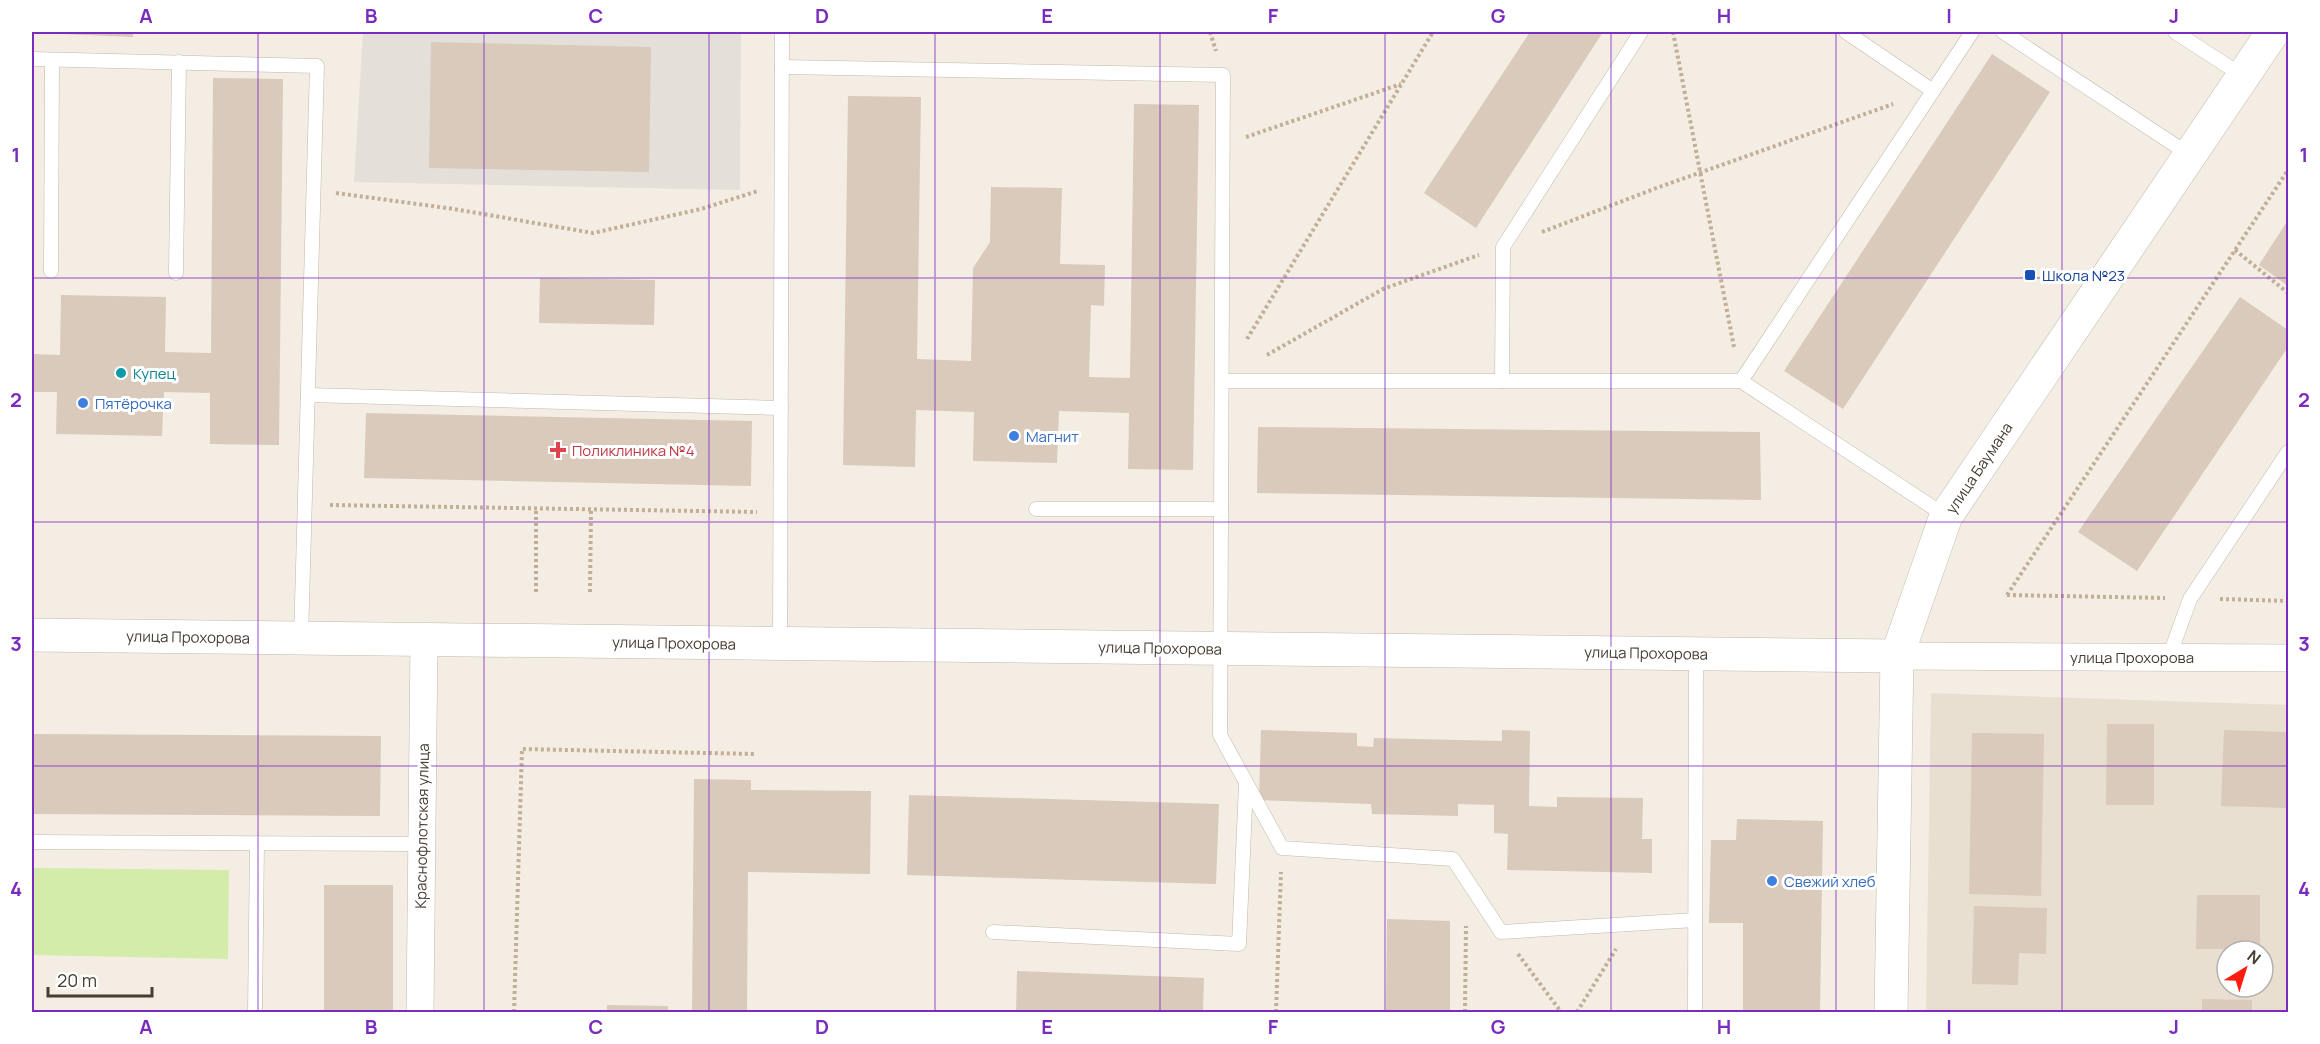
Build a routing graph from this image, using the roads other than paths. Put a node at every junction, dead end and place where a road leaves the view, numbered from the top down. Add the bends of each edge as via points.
1 (782, 32) edge
2 (1641, 32) edge
3 (1846, 32) edge
4 (1972, 32) edge
5 (2002, 32) edge
6 (2175, 32) edge
7 (2273, 32) edge
8 (32, 60) edge
9 (52, 60) junction
10 (180, 63) junction
11 (782, 67) junction
12 (2243, 76) junction
13 (1933, 90) junction
14 (2190, 155) junction
15 (51, 271) dead end
16 (176, 273) dead end
17 (1222, 381) junction
18 (1502, 381) junction
19 (1741, 381) junction
20 (308, 395) junction
21 (781, 408) junction
22 (2289, 452) edge
23 (1036, 509) dead end
24 (1221, 509) junction
25 (1946, 516) junction
26 (32, 635) edge
27 (301, 639) junction
28 (424, 640) junction
29 (780, 644) junction
30 (1221, 648) junction
31 (1696, 654) junction
32 (1897, 656) junction
33 (2169, 657) junction
34 (2289, 658) edge
35 (1246, 782) junction
36 (32, 843) edge
37 (257, 843) junction
38 (422, 844) junction
39 (1695, 920) junction
40 (993, 932) dead end
41 (255, 1012) edge
42 (420, 1012) edge
43 (1695, 1012) edge
44 (1891, 1012) edge

1 - 11 lane
2 - 18 lane via 1503,247
3 - 13 lane
4 - 13 lane
5 - 14 lane
6 - 12 lane
7 - 12 street, улица Баумана
8 - 9 lane
9 - 10 lane
9 - 15 lane
10 - 16 lane
10 - 20 lane via 317,66
11 - 17 lane via 1223,75
11 - 21 lane
12 - 14 street, улица Баумана
13 - 19 lane
14 - 25 street, улица Баумана
17 - 18 lane
17 - 24 lane
18 - 19 lane
19 - 25 lane
20 - 21 lane
20 - 27 lane
21 - 29 lane
22 - 33 lane via 2190,598
23 - 24 lane
24 - 30 lane
25 - 32 street, улица Баумана
26 - 27 street, улица Прохорова
27 - 28 street, улица Прохорова
28 - 29 street, улица Прохорова
28 - 38 street, Краснофлотская улица
29 - 30 street, улица Прохорова
30 - 31 street, улица Прохорова
30 - 35 lane via 1220,735
31 - 32 street, улица Прохорова
31 - 39 lane
32 - 33 street, улица Прохорова
32 - 44 street, улица Баумана
33 - 34 street, улица Прохорова
35 - 39 lane via 1282,848 1453,859 1501,932
35 - 40 lane via 1239,944
36 - 37 lane
37 - 38 lane
37 - 41 lane
38 - 42 street, Краснофлотская улица
39 - 43 lane

